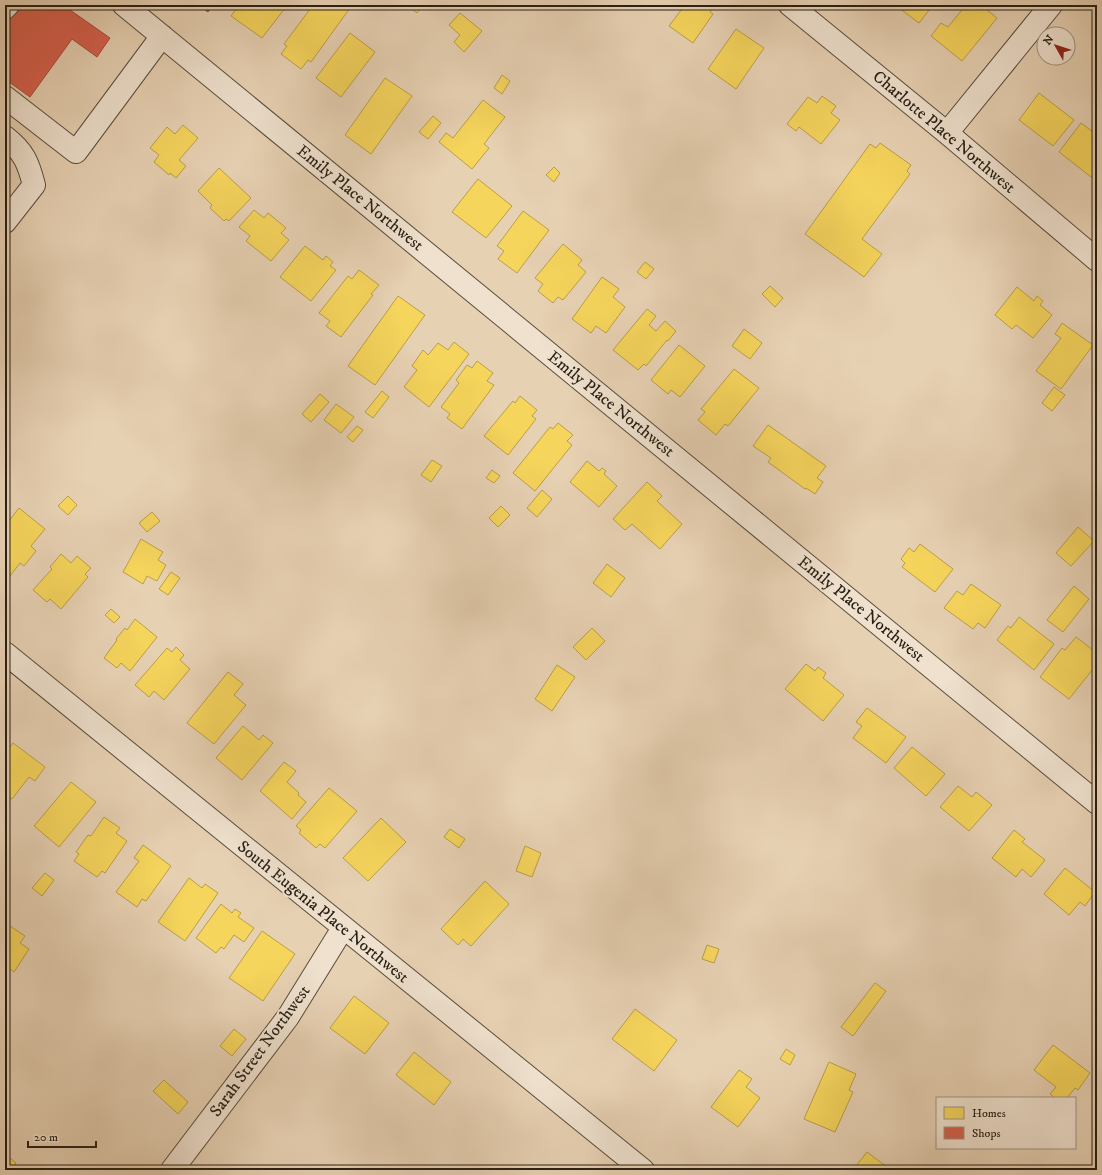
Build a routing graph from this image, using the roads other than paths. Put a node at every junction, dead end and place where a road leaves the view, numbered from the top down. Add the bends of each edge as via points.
1 (8, 5) edge
2 (124, 5) edge
3 (790, 5) edge
4 (1051, 5) edge
5 (5, 8) edge
6 (162, 36) junction
7 (5, 97) edge
8 (947, 133) junction
9 (5, 137) edge
10 (5, 222) edge
11 (1097, 260) edge
12 (5, 653) edge
13 (1097, 803) edge
14 (343, 928) junction
15 (172, 1170) edge
16 (643, 1170) edge

1 - 5 street
2 - 6 street, Emily Place Northwest
3 - 8 street, Charlotte Place Northwest
4 - 8 street
6 - 7 street via 76,152
6 - 13 street, Emily Place Northwest
8 - 11 street, Charlotte Place Northwest
9 - 10 street via 17,147 28,163 34,185
12 - 14 street, South Eugenia Place Northwest
14 - 15 street, Sarah Street Northwest via 288,1018
14 - 16 street, South Eugenia Place Northwest

